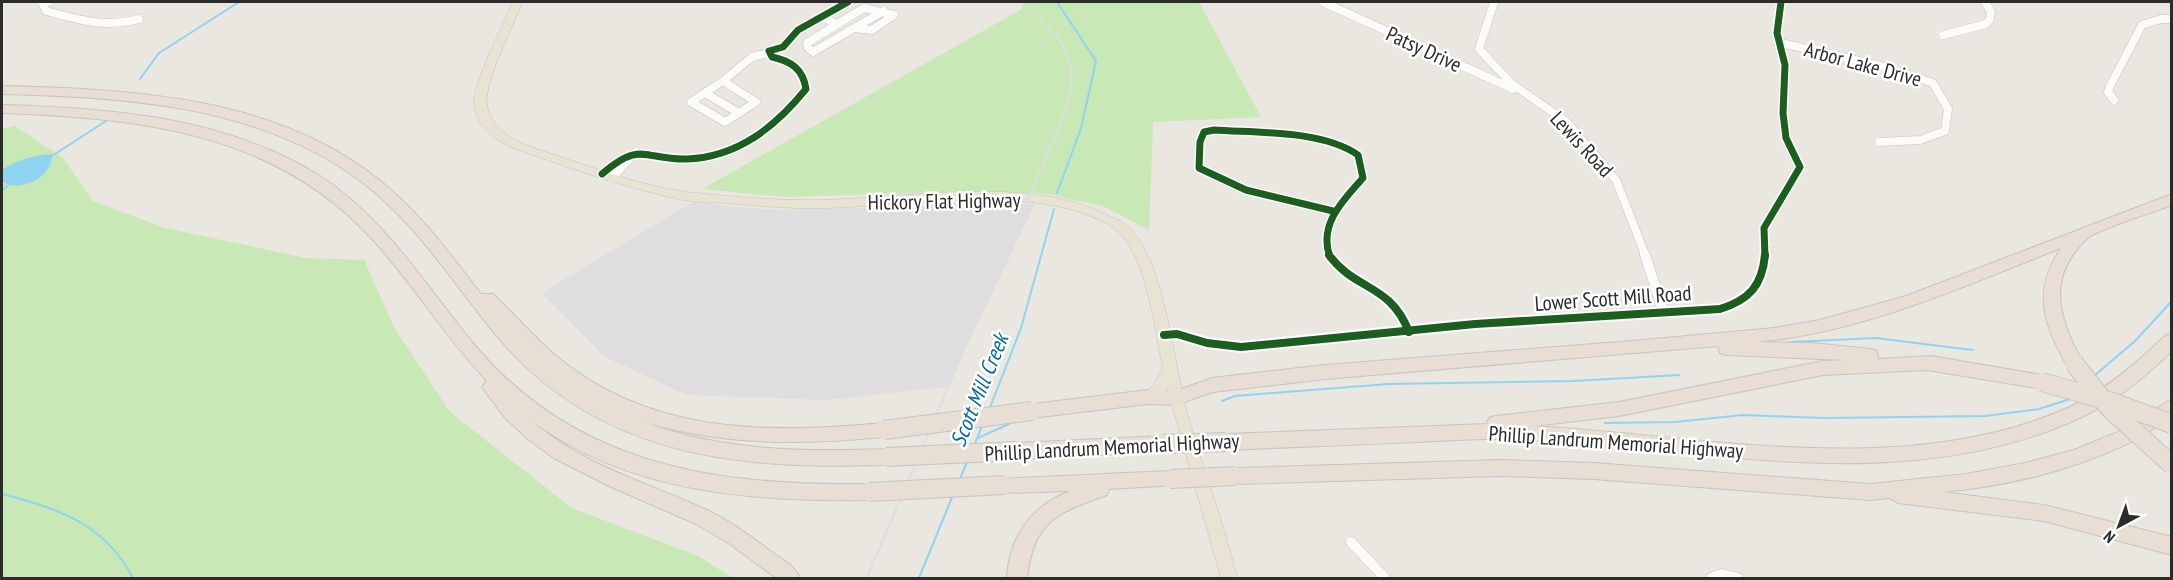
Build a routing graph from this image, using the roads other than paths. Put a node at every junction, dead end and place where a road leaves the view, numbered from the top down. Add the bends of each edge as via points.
1 (48, 2) edge
2 (518, 2) edge
3 (848, 2) edge
4 (1323, 2) edge
5 (1494, 2) edge
6 (1781, 2) edge
7 (1986, 2) edge
8 (822, 16) junction
9 (139, 19) dead end
10 (2172, 19) edge
11 (835, 24) junction
12 (1943, 35) dead end
13 (1781, 43) junction
14 (783, 47) junction
15 (768, 53) junction
16 (791, 60) junction
17 (723, 81) junction
18 (2, 90) edge
19 (705, 93) junction
20 (1526, 94) junction
21 (2114, 100) dead end
22 (2, 109) edge
23 (739, 113) junction
24 (1879, 142) dead end
25 (611, 173) junction
26 (2172, 199) edge
27 (1333, 211) junction
28 (2088, 232) junction
29 (441, 253) junction
30 (1664, 313) junction
31 (1409, 332) junction
32 (1164, 335) junction
33 (2172, 340) edge
34 (1632, 348) junction
35 (468, 351) junction
36 (1931, 363) junction
37 (1169, 371) junction
38 (1148, 398) junction
39 (1176, 398) junction
40 (2172, 406) edge
41 (2172, 424) edge
42 (1387, 436) junction
43 (2172, 465) edge
44 (1131, 481) junction
45 (1870, 492) junction
46 (1351, 542) dead end
47 (2172, 546) edge
48 (1737, 578) edge
49 (790, 579) edge
50 (1017, 579) edge
51 (1229, 579) edge
52 (1385, 579) edge
53 (1711, 579) edge

1 - 9 street via 43,4 46,11 92,23 114,25
2 - 25 main road, Hickory Flat Highway via 480,97 484,119 498,133
3 - 8 street
4 - 20 street, Patsy Drive
5 - 20 street, Lewis Road via 1479,49
6 - 13 street, Lower Scott Mill Road via 1777,33
7 - 12 street via 1990,15 1987,24
8 - 11 street
8 - 14 street via 798,30
10 - 21 street via 2142,25 2110,86 2108,92
11 - 11 street via 864,8 894,15 872,30 854,28 813,52 808,48 812,38
13 - 24 street, Arbor Lake Drive via 1885,67 1933,83 1948,110 1945,131 1920,140
13 - 30 street, Lower Scott Mill Road via 1786,138 1800,167 1764,228 1763,276 1742,302 1720,309
14 - 15 street
14 - 16 street
15 - 16 street
15 - 17 street via 752,57
16 - 25 street via 805,76 806,88 786,116 765,132 701,158 677,159 636,152
17 - 19 street
17 - 23 street via 756,102
18 - 29 highway, Phillip Landrum Memorial Highway via 133,96 204,108 263,125 354,169 402,208
19 - 23 street
19 - 23 street via 691,102 725,122
20 - 30 street, Lewis Road via 1567,122 1616,180
22 - 35 highway, Phillip Landrum Memorial Highway via 92,113 187,128 245,146 298,170 341,199 378,233
25 - 32 main road, Hickory Flat Highway via 714,198 798,204 990,196 1041,200 1090,210 1118,224 1138,246
26 - 28 highway
27 - 27 street via 1363,178 1357,154 1326,141 1204,132 1199,168 1244,189
27 - 31 street via 1327,240 1333,260 1386,296 1402,314
28 - 34 highway via 1862,316 1774,334
28 - 43 highway, bridge via 2061,258 2051,288 2055,322 2074,363 2110,410
29 - 38 highway, bridge via 557,366 598,394 638,413 690,427 766,437 813,437
29 - 42 highway, Phillip Landrum Memorial Highway, bridge via 523,356 562,390 600,412 663,437 727,453 796,459 886,457
30 - 31 street, Lower Scott Mill Road via 1475,324
31 - 32 street, Lower Scott Mill Road via 1241,347
32 - 37 main road, Hickory Flat Highway
33 - 42 highway, Phillip Landrum Memorial Highway via 2132,377 2078,411 2018,433 1929,451 1772,453 1508,432
34 - 36 highway via 1770,348
34 - 39 highway via 1324,372 1212,385
35 - 44 highway, Phillip Landrum Memorial Highway, bridge via 531,412 578,441 627,462 688,480 783,493
35 - 49 highway via 510,413 550,447 588,469 705,520 760,554
36 - 41 highway, bridge via 2042,382
36 - 42 highway via 1823,368 1619,409
37 - 38 main road
37 - 39 main road, Hickory Flat Highway
38 - 39 highway
39 - 51 main road, Hickory Flat Highway
40 - 45 highway, Phillip Landrum Memorial Highway via 2096,450 2051,464 1966,482
44 - 45 highway, Phillip Landrum Memorial Highway, bridge via 1510,468
44 - 50 highway via 1085,492 1048,511 1023,545
45 - 47 highway via 2044,513
46 - 52 street
48 - 53 street via 1722,574

